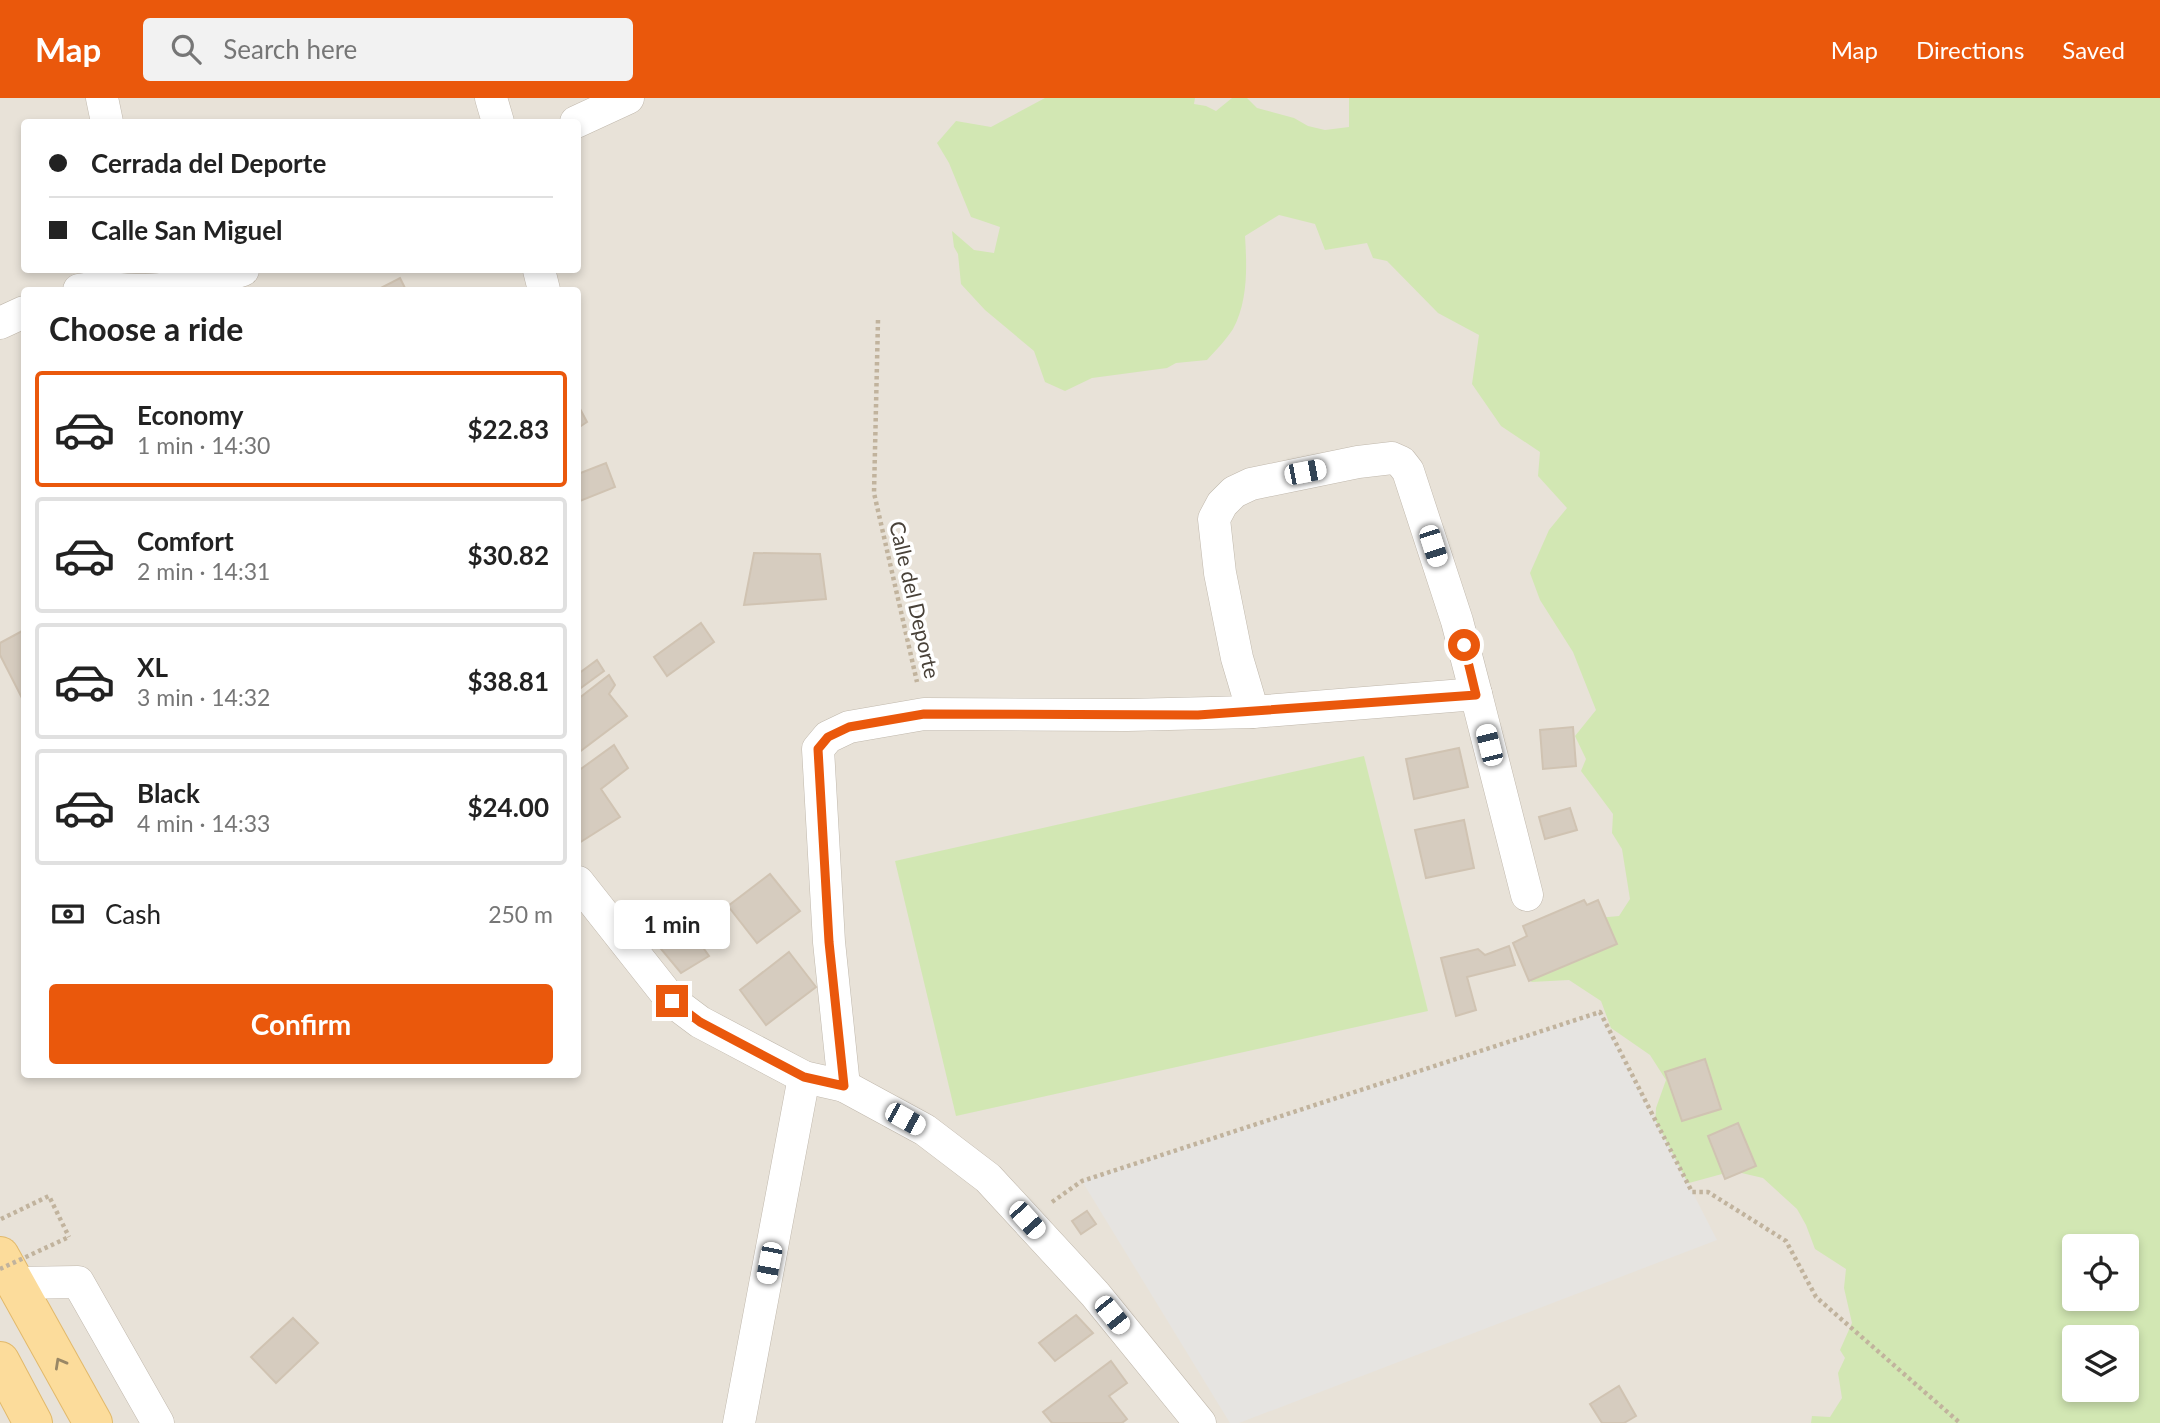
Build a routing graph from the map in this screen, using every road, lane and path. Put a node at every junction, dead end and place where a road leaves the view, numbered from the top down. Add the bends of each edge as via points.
1 (102, 98) edge
2 (491, 98) edge
3 (628, 98) edge
4 (106, 119) edge
5 (497, 119) edge
6 (581, 120) edge
7 (234, 273) edge
8 (175, 287) edge
9 (21, 313) edge
10 (878, 320) dead end
11 (0, 323) edge
12 (1476, 695) junction
13 (1253, 712) junction
14 (924, 714) junction
15 (581, 886) edge
16 (1527, 895) dead end
17 (804, 1077) junction
18 (844, 1086) junction
19 (0, 1219) edge
20 (1027, 1220) junction
21 (5, 1269) edge
22 (0, 1361) edge
23 (21, 1411) edge
24 (93, 1423) edge
25 (158, 1423) edge
26 (739, 1423) edge
27 (1200, 1423) edge
28 (1960, 1423) edge

1 - 4 street
2 - 5 street
3 - 6 street
7 - 8 street
9 - 11 street
10 - 14 path, Calle del Deporte via 874,493
12 - 13 street
12 - 13 street via 1408,471 1392,458 1251,484 1222,504 1214,519 1220,573
12 - 16 street
13 - 14 street
14 - 18 street via 849,727 828,737 818,749 829,942
15 - 17 street via 672,1001 700,1022
17 - 18 street
17 - 26 street
18 - 20 street via 925,1130 988,1178
19 - 21 path, bridge via 49,1196 69,1237
20 - 27 street
20 - 28 path via 1082,1181 1601,1012 1692,1192 1709,1192 1786,1241 1816,1297
24 -> 21 main road
21 - 25 street via 78,1282
22 - 23 main road

